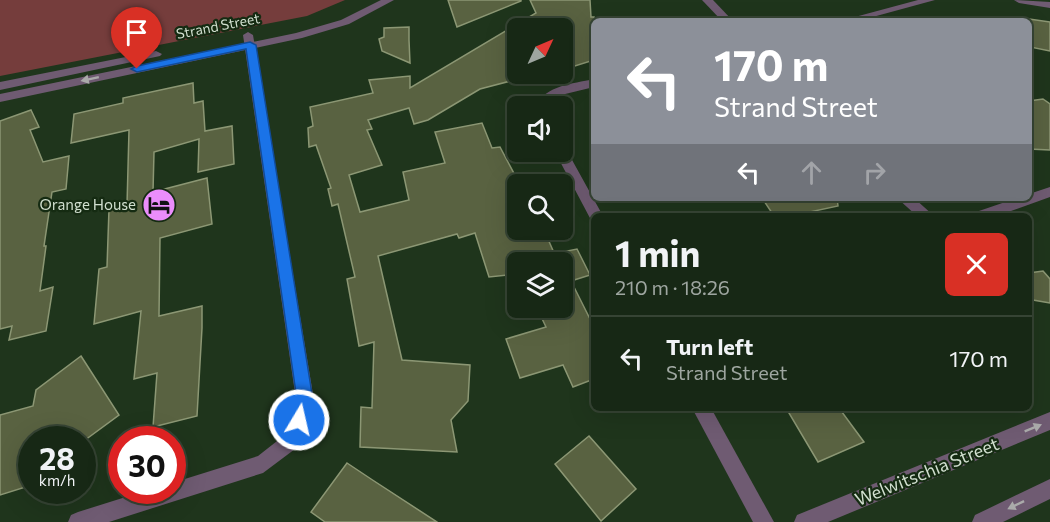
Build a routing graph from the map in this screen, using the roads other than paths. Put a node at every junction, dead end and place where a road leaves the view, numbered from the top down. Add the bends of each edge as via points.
1 (367, 0) edge
2 (389, 0) edge
3 (707, 0) edge
4 (930, 0) edge
5 (1019, 0) edge
6 (1050, 5) edge
7 (725, 18) edge
8 (858, 18) edge
9 (249, 40) junction
10 (591, 83) edge
11 (0, 86) edge
12 (548, 96) edge
13 (0, 98) edge
14 (566, 162) edge
15 (1050, 192) edge
16 (1032, 198) edge
17 (908, 201) edge
18 (1024, 201) edge
19 (594, 213) edge
20 (923, 213) edge
21 (990, 213) edge
22 (703, 411) edge
23 (1050, 421) edge
24 (1050, 489) edge
25 (78, 522) edge
26 (764, 522) edge
27 (804, 522) edge
28 (982, 522) edge

1 - 9 street, Strand Street via 338,15
2 - 9 street, Strand Street via 345,22 298,36
3 - 7 street
4 - 8 street
5 - 6 street
9 - 11 street, Strand Street
9 -> 13 street, Strand Street
9 - 25 street via 305,400 293,440 263,464
10 - 12 street
14 - 19 street
15 - 16 street
17 - 20 street
18 - 21 street
22 - 26 street
27 -> 23 street, Welwitschia Street
24 -> 28 street

